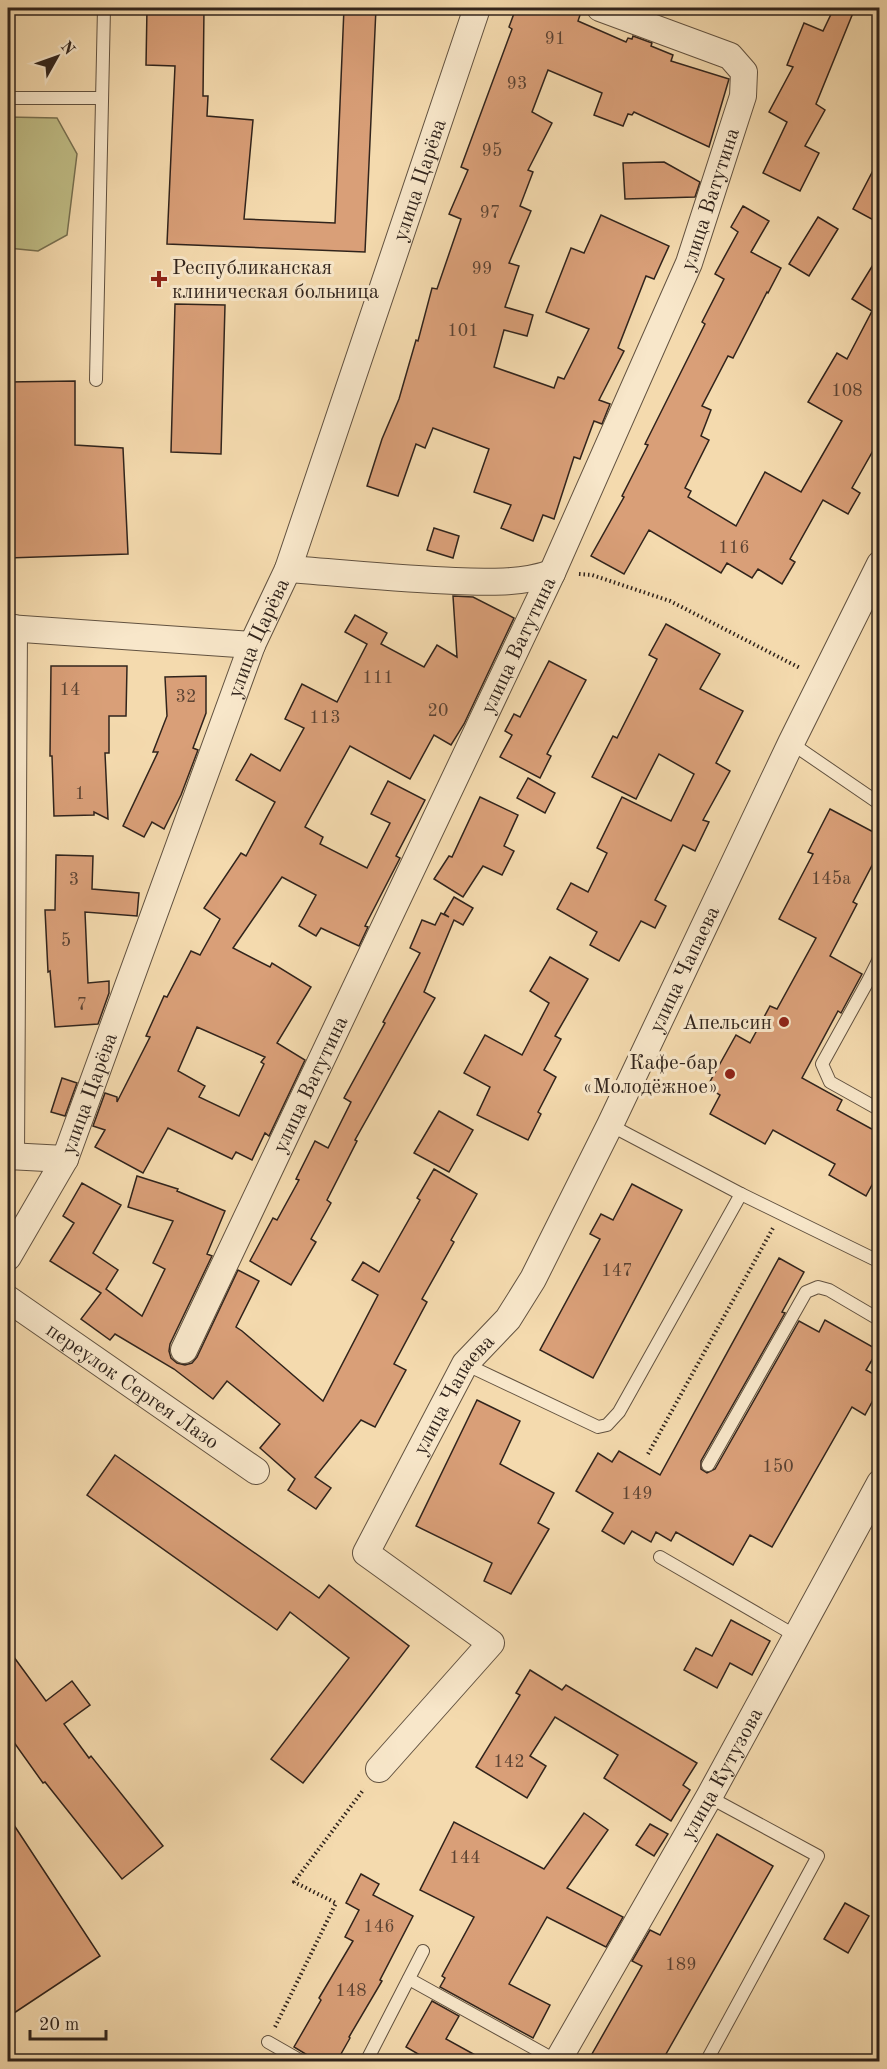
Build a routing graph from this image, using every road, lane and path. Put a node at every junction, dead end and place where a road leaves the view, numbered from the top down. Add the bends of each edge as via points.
1 (104, 8) edge
2 (477, 8) edge
3 (600, 8) edge
4 (8, 99) edge
5 (102, 99) junction
6 (96, 380) dead end
7 (879, 564) edge
8 (288, 569) junction
9 (552, 573) junction
10 (11, 628) edge
11 (252, 645) junction
12 (822, 682) junction
13 (791, 743) junction
14 (879, 804) edge
15 (879, 954) edge
16 (879, 1110) edge
17 (610, 1125) junction
18 (9, 1157) edge
19 (65, 1159) junction
20 (741, 1194) junction
21 (781, 1214) junction
22 (8, 1257) edge
23 (879, 1262) edge
24 (8, 1299) edge
25 (879, 1320) edge
26 (184, 1350) dead end
27 (465, 1364) junction
28 (648, 1454) dead end
29 (708, 1466) dead end
30 (256, 1472) dead end
31 (879, 1483) edge
32 (660, 1557) dead end
33 (796, 1635) junction
34 (379, 1769) joint
35 (709, 1797) junction
36 (423, 1951) dead end
37 (409, 1979) junction
38 (268, 2042) joint
39 (303, 2061) edge
40 (366, 2061) edge
41 (557, 2061) edge
42 (706, 2061) edge

1 - 5 lane
2 - 8 street, улица Царёва
3 - 9 street, улица Ватутина via 730,56 744,72 743,96 689,263
4 - 5 lane
5 - 6 lane
7 - 12 street, улица Чапаева
8 - 9 street via 507,582
8 - 11 street, улица Царёва
9 - 12 path via 592,575 670,601
9 - 26 street, улица Ватутина
10 - 11 street
10 - 18 street
11 - 19 street, улица Царёва
12 - 13 street, улица Чапаева
13 - 14 lane
13 - 17 street, улица Чапаева
15 - 16 lane via 822,1064 830,1082
17 - 20 lane
17 - 27 street, улица Чапаева via 533,1279 508,1319
18 - 19 street
19 - 22 street, улица Царёва
20 - 21 lane
20 - 27 lane via 619,1412 607,1425 588,1422
21 - 23 lane
21 - 28 path
24 - 30 street, переулок Сергея Лазо
25 - 29 lane via 829,1290 818,1287 806,1292
27 - 34 street, улица Чапаева via 366,1552 491,1643
31 - 33 street, улица Кутузова
32 - 33 lane
33 - 35 street, улица Кутузова
34 - 38 path via 294,1882 336,1903
35 - 41 street, улица Кутузова
35 - 42 lane via 818,1856
36 - 37 lane
37 - 40 lane
37 - 41 lane
38 - 39 lane

